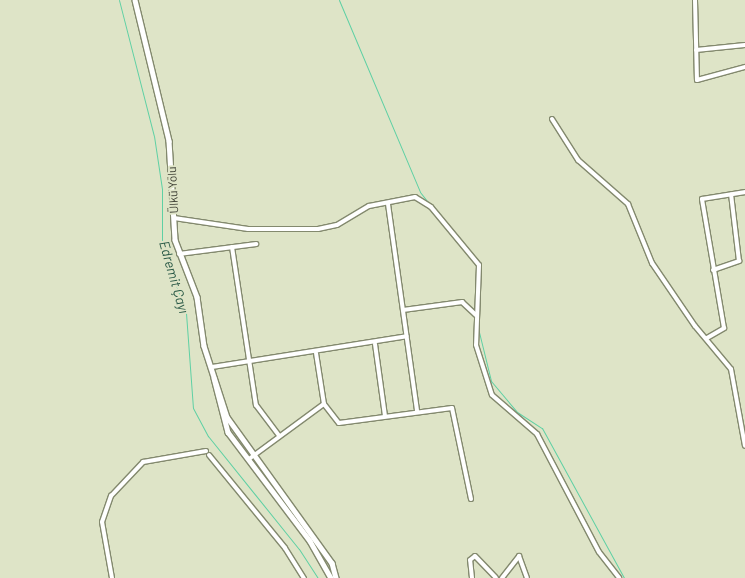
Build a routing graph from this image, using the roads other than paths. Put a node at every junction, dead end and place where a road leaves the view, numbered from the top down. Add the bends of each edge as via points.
1 (135, 0) edge
2 (695, 0) edge
3 (745, 45) edge
4 (696, 50) junction
5 (745, 67) edge
6 (552, 119) dead end
7 (745, 192) edge
8 (731, 194) junction
9 (388, 204) junction
10 (174, 218) junction
11 (256, 244) dead end
12 (232, 247) junction
13 (178, 254) junction
14 (713, 270) junction
15 (403, 310) junction
16 (476, 316) junction
17 (407, 336) junction
18 (707, 338) junction
19 (375, 344) junction
20 (316, 353) junction
21 (249, 362) junction
22 (212, 368) junction
23 (324, 404) junction
24 (417, 412) junction
25 (385, 416) junction
26 (279, 436) junction
27 (745, 446) edge
28 (206, 451) dead end
29 (209, 455) dead end
30 (250, 458) junction
31 (471, 499) dead end
32 (112, 578) edge
33 (304, 578) edge
34 (331, 578) edge
35 (336, 578) edge
36 (472, 578) edge
37 (496, 578) edge
38 (502, 578) edge
39 (527, 578) edge
40 (620, 578) edge

1 - 10 main road, Ülkü Yolu via 169,141
2 - 4 street
3 - 4 street
4 - 5 street via 697,80
6 - 18 street via 578,160 628,204 652,263
7 - 8 street
8 - 14 street via 739,262
8 - 14 street via 702,199
9 - 10 street via 369,206 337,225 318,229 248,229
9 - 15 street
9 - 16 street via 416,196 431,207 479,266
10 - 13 main road, Ülkü Yolu
11 - 12 street
12 - 13 street
12 - 21 street
13 - 22 main road, Ülkü Yolu via 197,297
14 - 18 street via 724,328
15 - 16 street via 462,302
15 - 17 street
16 - 40 street via 476,344 492,394 537,434 599,552
17 - 19 street
17 - 24 street
18 - 27 street via 731,369
19 - 20 street
19 - 25 street
20 - 21 street
20 - 23 street
21 - 22 street
21 - 26 street via 256,405
22 - 30 main road, Ülkü Yolu via 224,425
23 - 25 street via 339,423
23 - 26 street
24 - 25 street
24 - 31 street via 447,407 455,411
26 - 30 street
28 - 32 street via 143,462 111,496 102,522
29 - 33 street via 285,548
30 - 34 main road, Ülkü Yolu via 310,541
30 - 35 main road, Ülkü Yolu via 332,563
36 - 37 street via 470,560 475,556
38 - 39 street via 518,556

